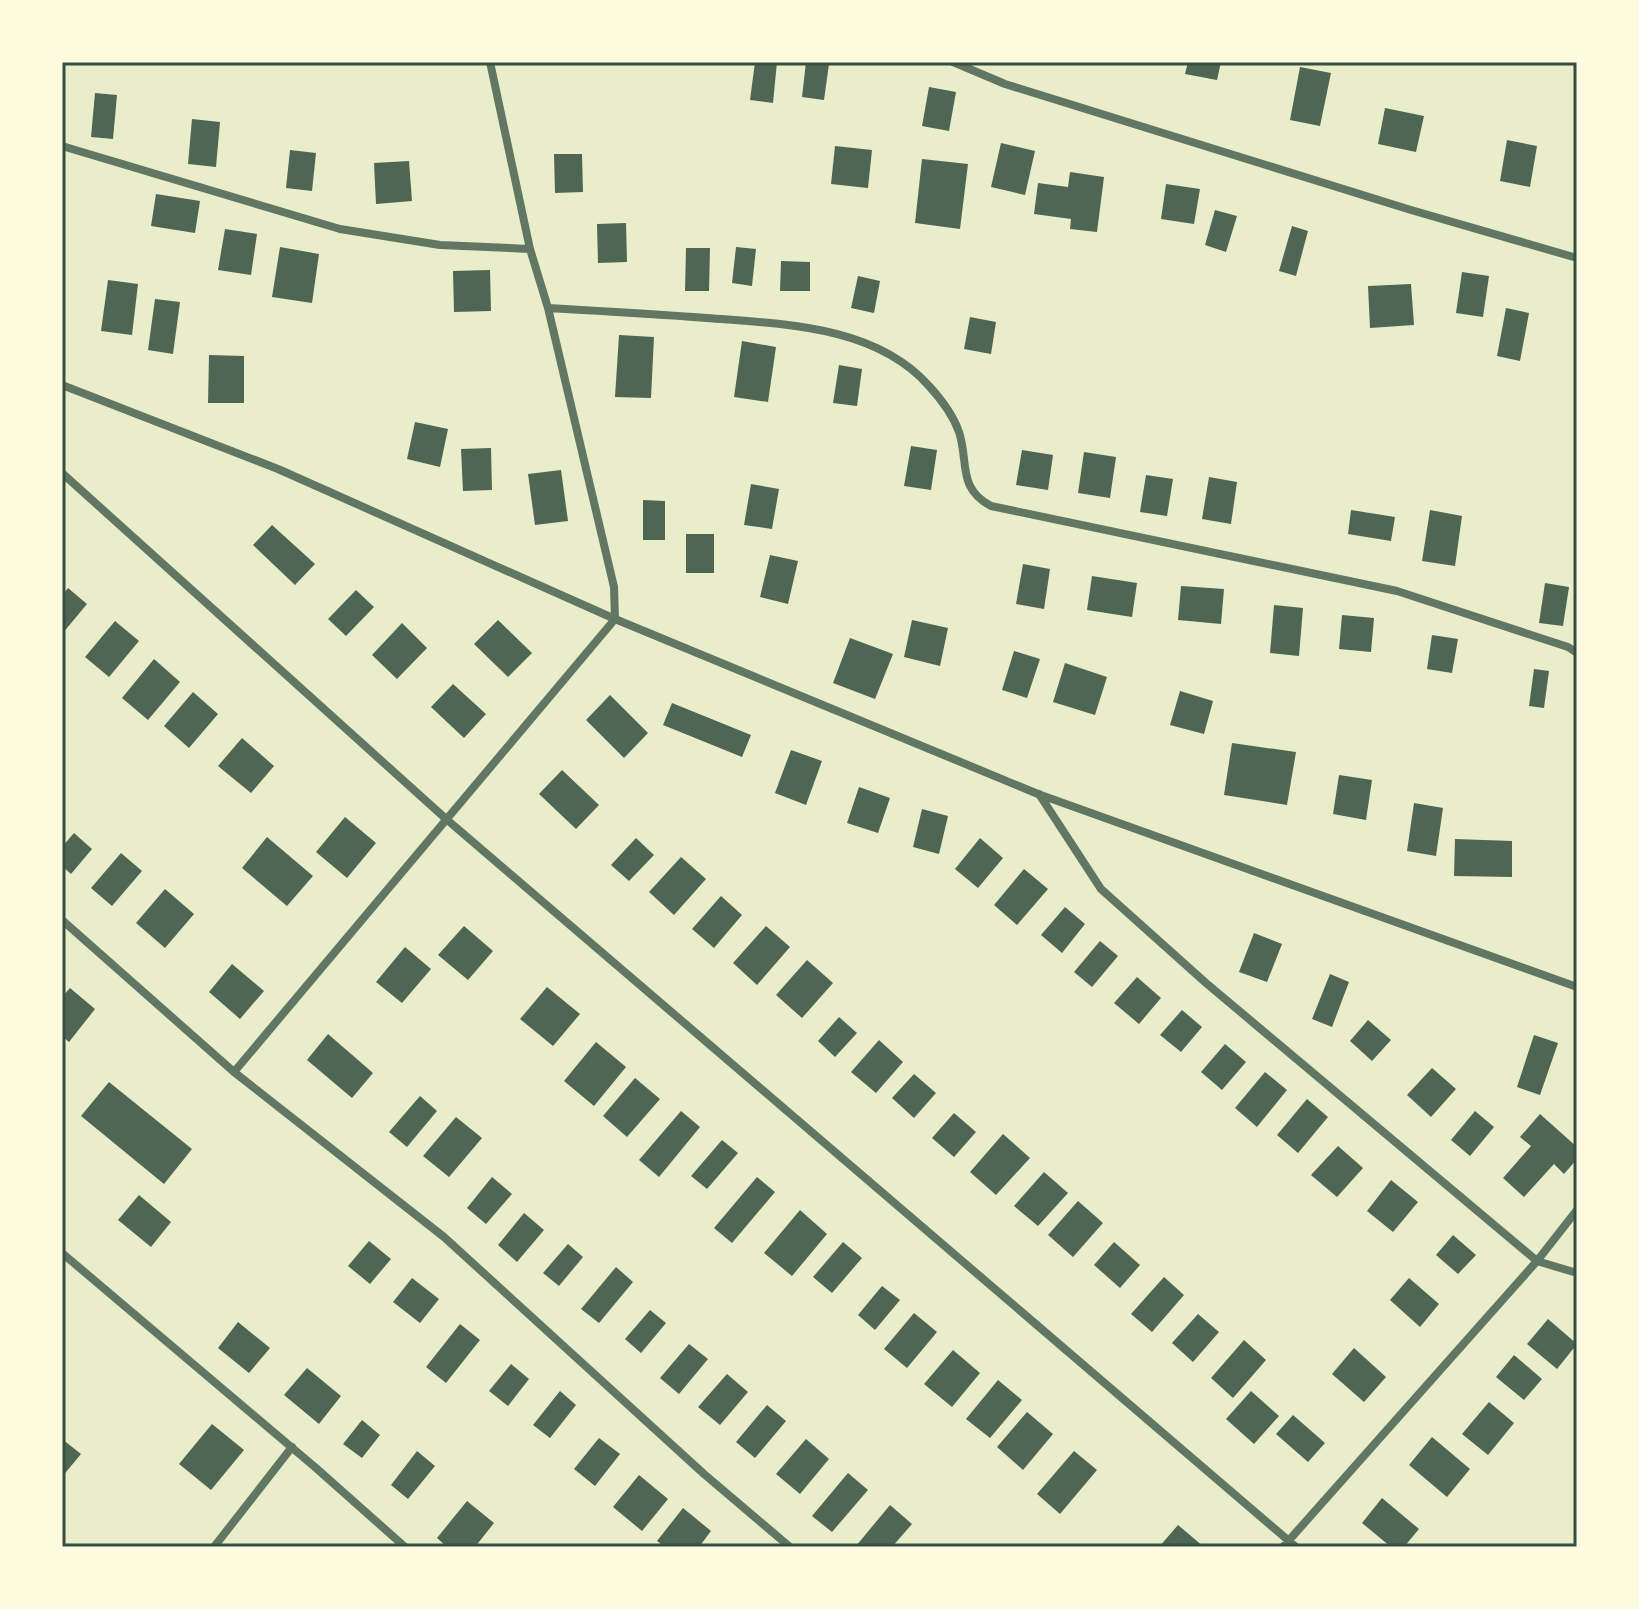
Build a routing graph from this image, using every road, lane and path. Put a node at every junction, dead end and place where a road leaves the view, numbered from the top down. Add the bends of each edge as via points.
1 (490, 62) edge
2 (953, 62) edge
3 (62, 146) edge
4 (530, 249) junction
5 (1577, 258) edge
6 (548, 308) junction
7 (62, 385) edge
8 (62, 473) edge
9 (615, 619) junction
10 (1577, 653) edge
11 (1038, 794) junction
12 (445, 818) junction
13 (62, 920) edge
14 (1577, 987) edge
15 (234, 1072) junction
16 (1577, 1210) edge
17 (62, 1253) edge
18 (1537, 1261) junction
19 (1577, 1273) edge
20 (292, 1447) junction
21 (1289, 1545) edge
22 (214, 1547) edge
23 (405, 1547) edge
24 (790, 1547) edge

1 - 4 street
2 - 5 street via 1005,84
3 - 4 street via 340,229 440,245
4 - 6 street
6 - 9 street via 614,587
6 - 10 street via 812,328 877,348 915,373 948,409 961,440 968,483 974,495 991,506 1397,591
7 - 9 street via 278,469
8 - 12 street
9 - 11 street
9 - 12 street
11 - 14 street
11 - 18 street via 1101,889
12 - 15 street
12 - 21 street
13 - 15 street
15 - 24 street via 444,1237
16 - 18 street
17 - 20 street
18 - 19 street
18 - 21 street
20 - 22 street
20 - 23 street

